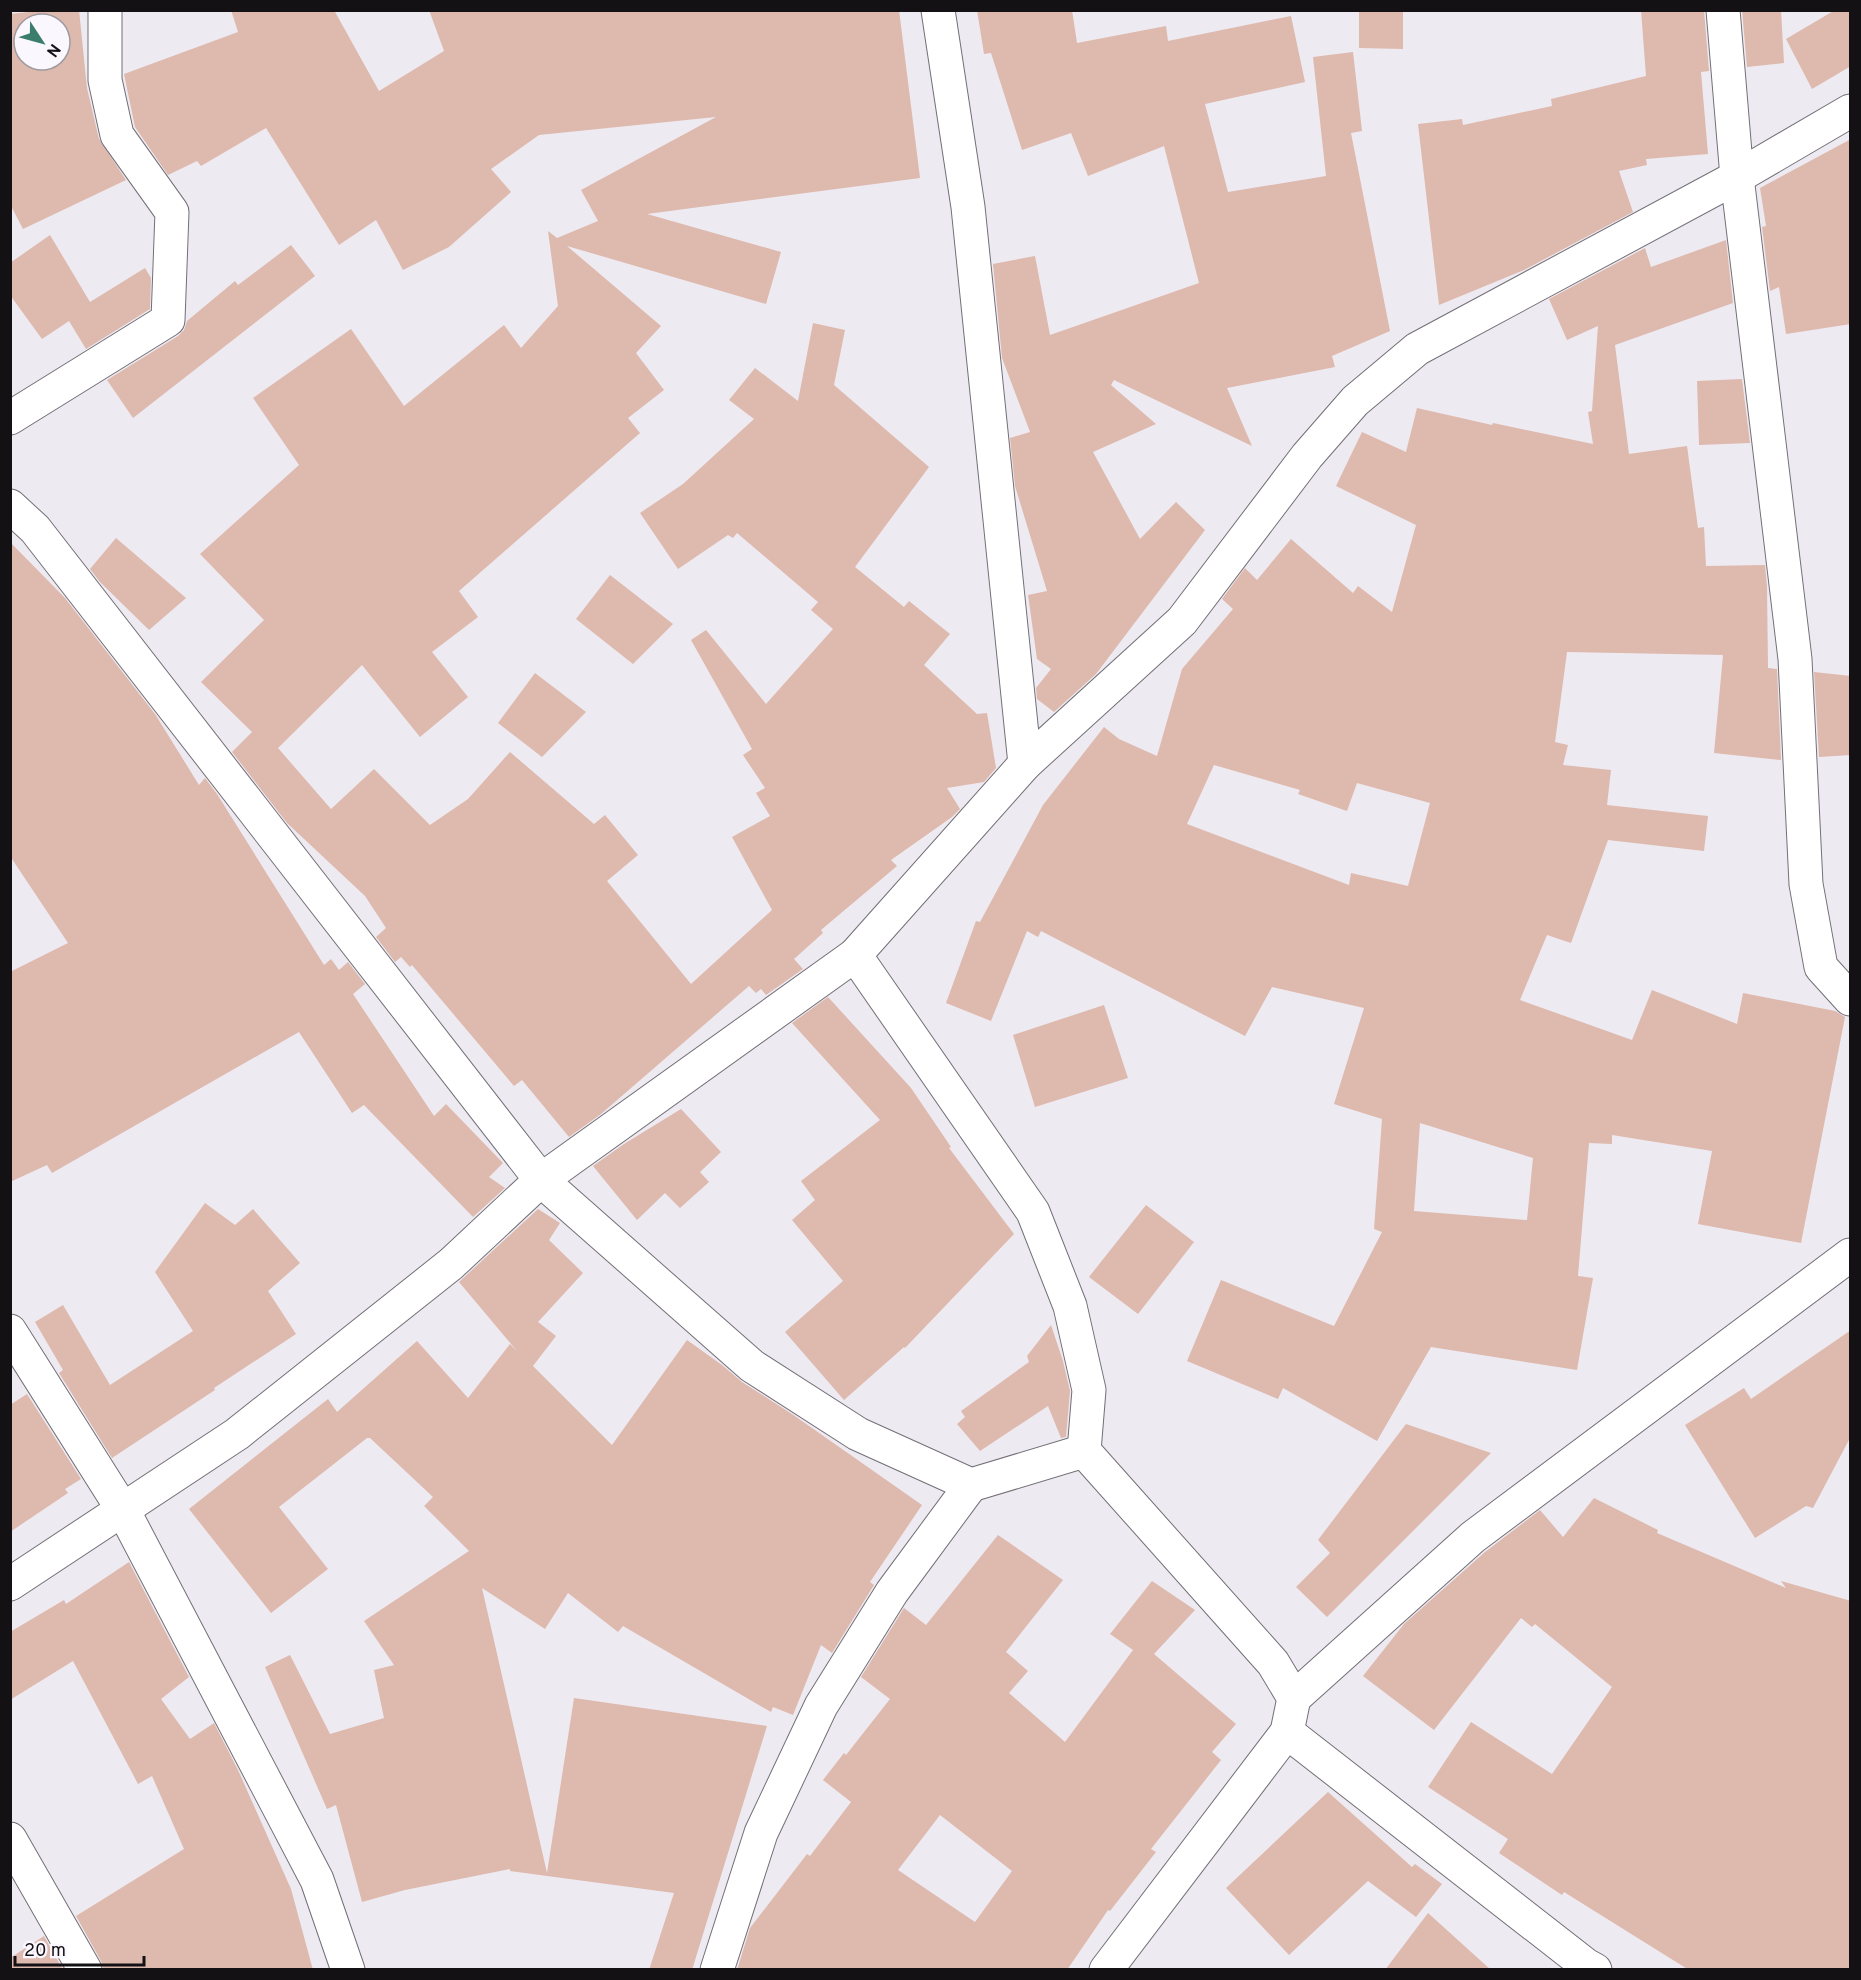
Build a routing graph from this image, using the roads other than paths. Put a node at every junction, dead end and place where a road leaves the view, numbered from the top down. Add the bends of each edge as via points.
1 (105, 10) edge
2 (938, 10) edge
3 (1723, 10) edge
4 (1851, 111) edge
5 (1737, 177) junction
6 (10, 418) edge
7 (10, 506) edge
8 (1025, 764) junction
9 (855, 955) junction
10 (1851, 999) edge
11 (541, 1180) junction
12 (1851, 1255) edge
13 (10, 1331) edge
14 (1084, 1451) junction
15 (970, 1485) junction
16 (123, 1510) junction
17 (10, 1584) edge
18 (1294, 1698) junction
19 (1287, 1732) junction
20 (10, 1839) edge
21 (1588, 1968) edge
22 (85, 1970) edge
23 (348, 1970) edge
24 (717, 1970) edge
25 (1106, 1970) edge

1 - 6 street via 105,80 117,135 172,212 168,320
2 - 8 street via 968,207
3 - 5 street
4 - 5 street
5 - 8 street via 1417,349 1355,401 1306,456 1182,621
5 - 10 street via 1795,659 1806,884 1821,967
7 - 11 street via 35,530
8 - 9 street
9 - 11 street
9 - 14 street via 1034,1212 1070,1306 1089,1390
11 - 15 street via 752,1366 858,1434
11 - 16 street via 451,1264 237,1434
12 - 18 street via 1473,1537
13 - 16 street
14 - 15 street
14 - 18 street via 1273,1663
15 - 24 street via 892,1592 821,1706 761,1833
16 - 17 street
16 - 23 street via 317,1880
18 - 19 street
19 - 21 street
19 - 25 street
20 - 22 street

